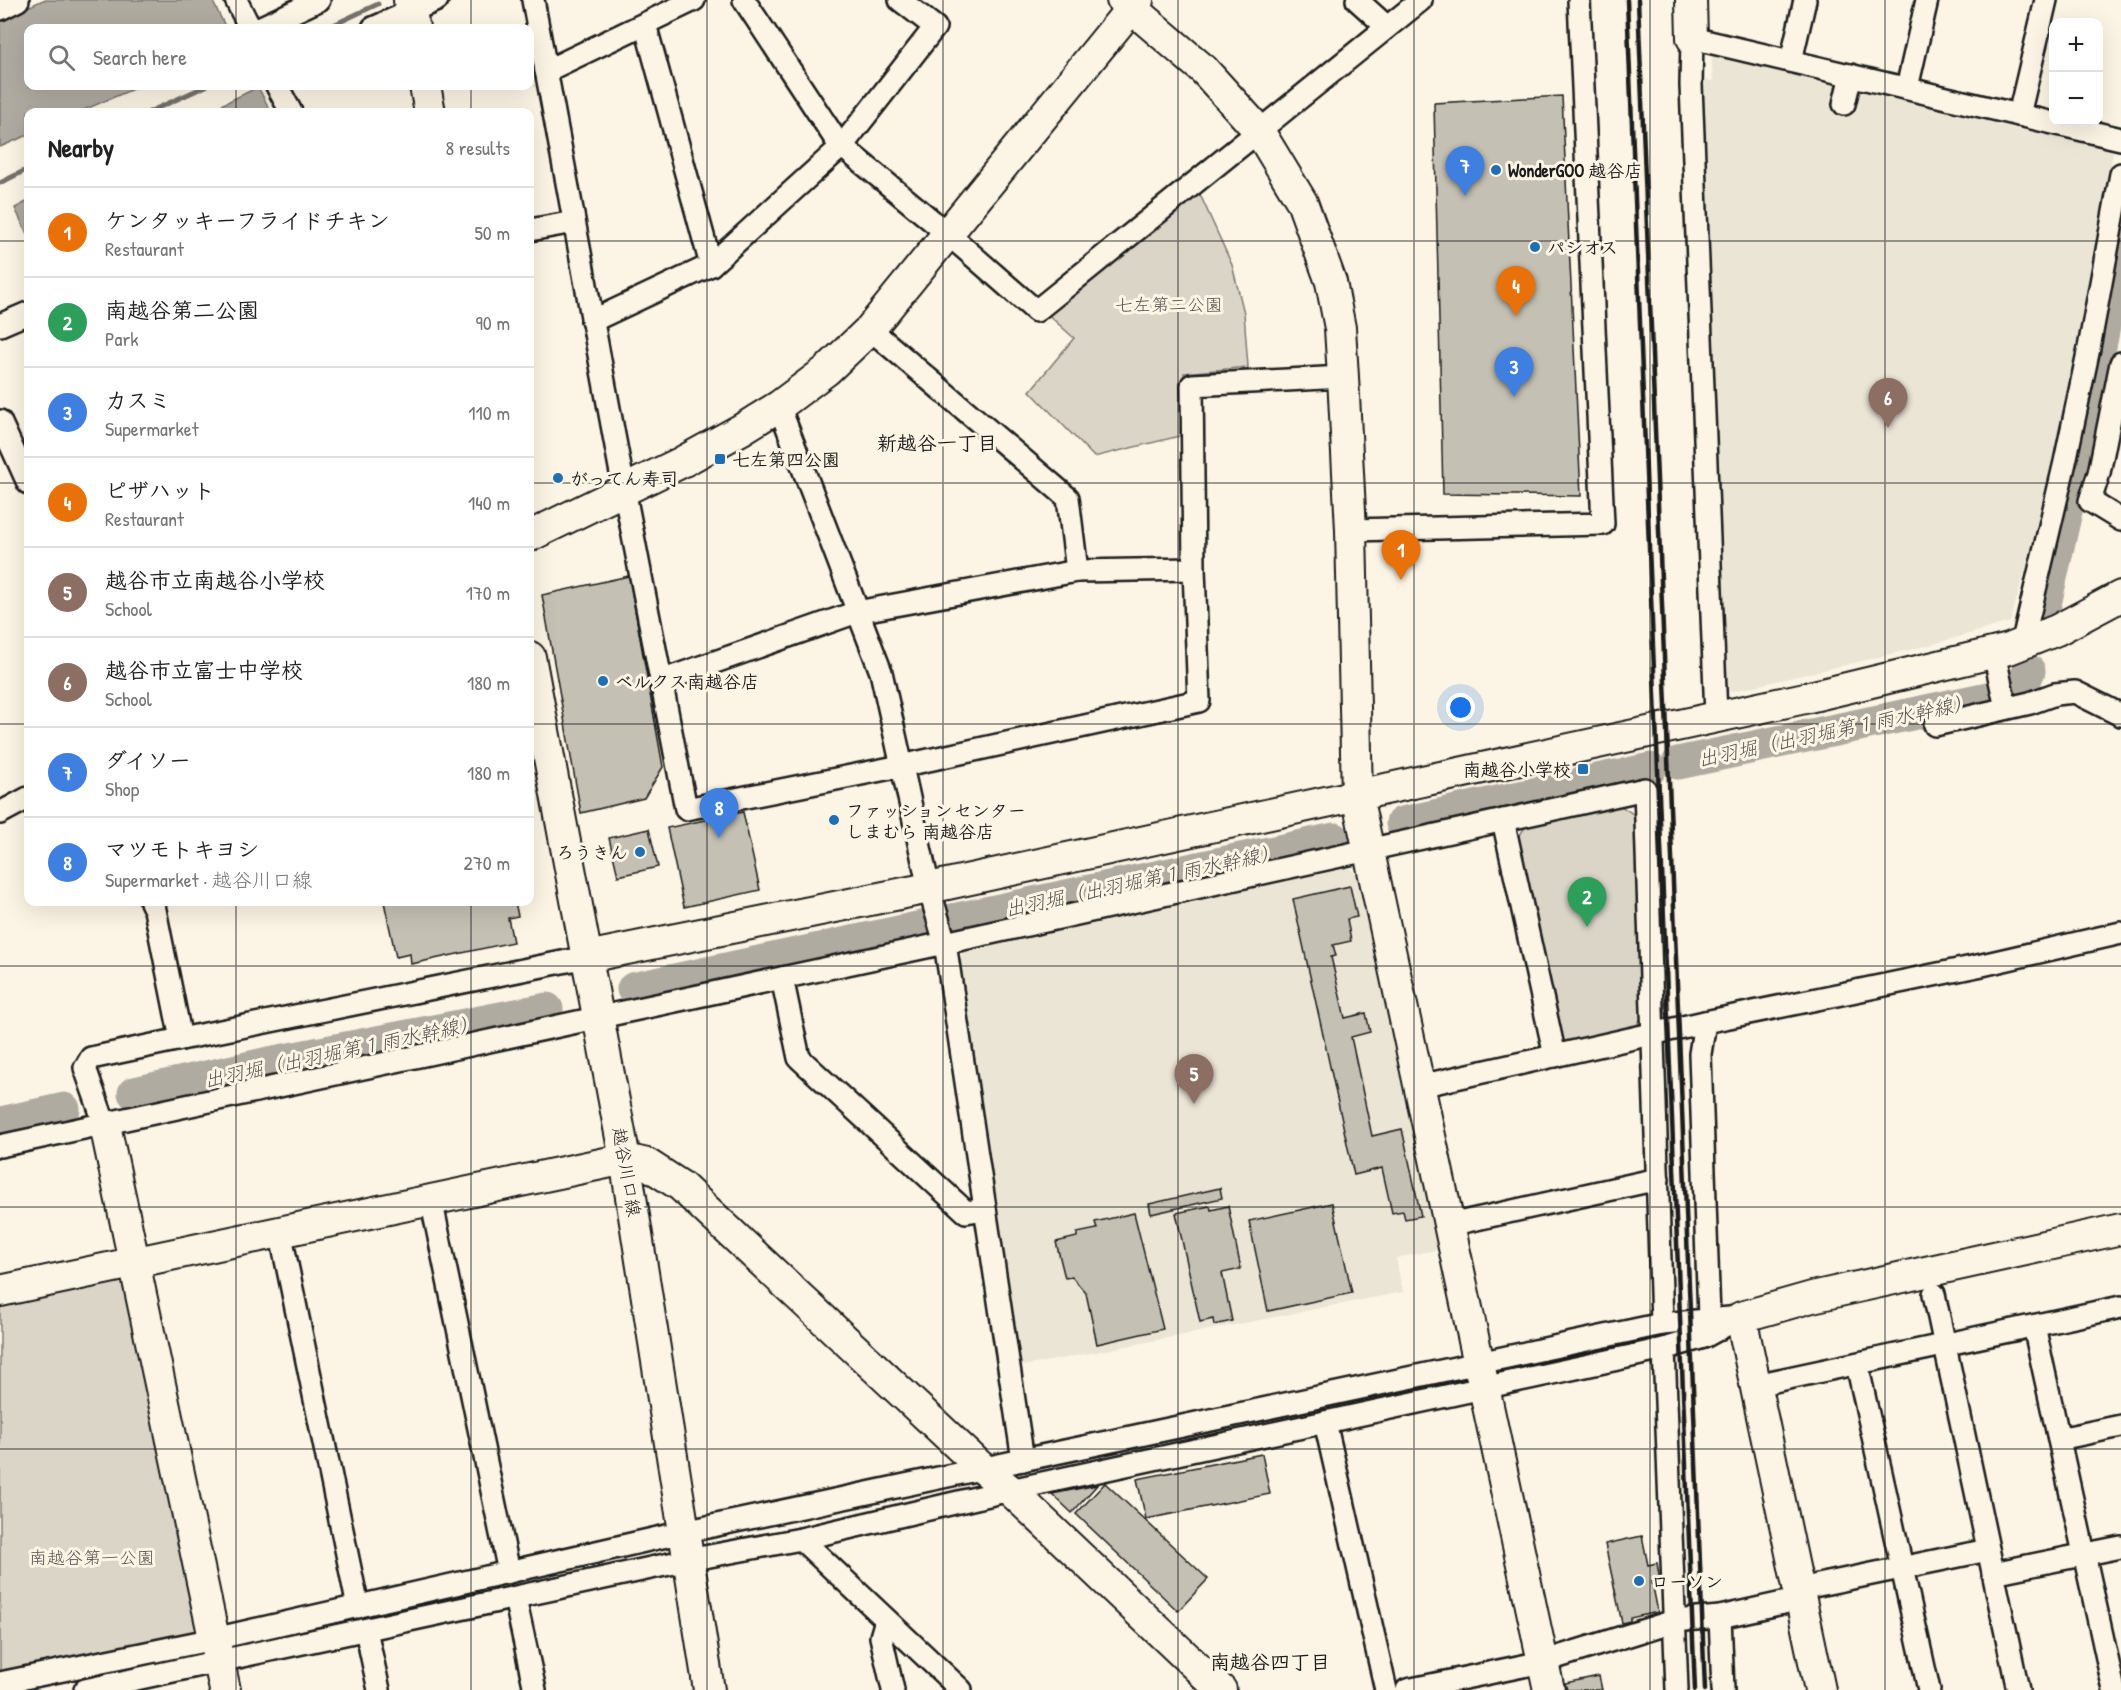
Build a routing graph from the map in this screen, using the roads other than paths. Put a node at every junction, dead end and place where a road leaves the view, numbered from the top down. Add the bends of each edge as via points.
1 (18, 0) edge
2 (236, 0) edge
3 (319, 0) edge
4 (533, 0) edge
5 (694, 0) edge
6 (744, 0) edge
7 (900, 0) edge
8 (1358, 0) edge
9 (1421, 0) edge
10 (1579, 0) edge
11 (1691, 0) edge
12 (1805, 0) edge
13 (1928, 0) edge
14 (2046, 0) edge
15 (1131, 2) edge
16 (0, 9) edge
17 (418, 10) edge
18 (248, 24) edge
19 (268, 24) edge
20 (383, 24) edge
21 (645, 24) junction
22 (1387, 27) junction
23 (1692, 38) junction
24 (1791, 61) junction
25 (546, 70) junction
26 (1851, 75) junction
27 (1907, 88) junction
28 (279, 90) edge
29 (426, 90) edge
30 (1844, 104) dead end
31 (289, 108) edge
32 (429, 108) edge
33 (2019, 115) junction
34 (1259, 131) junction
35 (2121, 139) edge
36 (842, 146) junction
37 (2121, 174) edge
38 (574, 222) junction
39 (534, 229) edge
40 (948, 234) junction
41 (711, 265) junction
42 (24, 315) edge
43 (592, 321) junction
44 (0, 325) edge
45 (870, 329) junction
46 (2121, 363) edge
47 (1343, 377) junction
48 (779, 406) junction
49 (0, 421) edge
50 (2121, 456) edge
51 (2098, 473) junction
52 (24, 474) edge
53 (624, 489) junction
54 (2121, 520) edge
55 (1351, 530) junction
56 (534, 534) edge
57 (1194, 569) junction
58 (1077, 571) junction
59 (2121, 596) edge
60 (857, 612) junction
61 (2035, 639) junction
62 (1997, 667) junction
63 (534, 678) edge
64 (662, 681) junction
65 (2006, 708) junction
66 (2121, 715) edge
67 (1716, 716) junction
68 (1935, 725) dead end
69 (901, 766) junction
70 (1357, 796) junction
71 (24, 800) edge
72 (0, 813) edge
73 (1503, 820) junction
74 (1368, 851) junction
75 (929, 888) junction
76 (156, 906) edge
77 (2120, 935) edge
78 (945, 943) junction
79 (587, 957) junction
80 (782, 978) junction
81 (598, 1017) junction
82 (1705, 1022) junction
83 (1653, 1034) junction
84 (182, 1039) junction
85 (1555, 1056) junction
86 (1420, 1086) junction
87 (105, 1125) junction
88 (0, 1146) edge
89 (625, 1158) junction
90 (1658, 1179) junction
91 (431, 1199) junction
92 (985, 1209) junction
93 (1449, 1225) junction
94 (2121, 1229) edge
95 (280, 1231) junction
96 (134, 1262) junction
97 (0, 1291) edge
98 (1934, 1294) dead end
99 (2121, 1307) edge
100 (1740, 1317) junction
101 (1709, 1318) junction
102 (1662, 1324) junction
103 (2034, 1326) junction
104 (1945, 1345) junction
105 (1664, 1349) junction
106 (1857, 1364) junction
107 (1481, 1376) junction
108 (1756, 1385) junction
109 (1326, 1422) junction
110 (2121, 1426) edge
111 (2059, 1439) junction
112 (1023, 1460) junction
113 (982, 1468) junction
114 (1010, 1490) junction
115 (801, 1539) junction
116 (686, 1546) junction
117 (2121, 1546) edge
118 (1988, 1550) junction
119 (2084, 1555) junction
120 (1902, 1568) junction
121 (509, 1572) junction
122 (1993, 1573) junction
123 (1800, 1594) junction
124 (515, 1598) junction
125 (358, 1607) junction
126 (1720, 1617) junction
127 (886, 1620) junction
128 (1674, 1621) junction
129 (366, 1630) junction
130 (220, 1664) edge
131 (2115, 1667) edge
132 (1545, 1676) edge
133 (0, 1683) edge
134 (85, 1690) edge
135 (378, 1690) edge
136 (535, 1690) edge
137 (709, 1690) edge
138 (893, 1690) edge
139 (961, 1690) edge
140 (1221, 1690) edge
141 (1386, 1690) edge
142 (1407, 1690) edge
143 (1677, 1690) edge
144 (1723, 1690) edge
145 (1820, 1690) edge
146 (1929, 1690) edge
147 (2018, 1690) edge
148 (2114, 1690) edge

1 - 16 street
2 - 18 street
3 - 19 street
4 - 25 street
5 - 21 street
6 - 36 street
7 - 36 street via 935,27
8 - 22 street
9 - 22 street
10 - 55 street via 1602,524
11 - 23 street
12 - 24 street
13 - 27 street
14 - 33 street
15 - 34 street via 1204,70
15 - 40 street
17 - 20 street
21 - 25 street
21 - 41 street
22 - 34 street
23 - 24 street
23 - 67 street via 1691,97
24 - 26 street
25 - 38 street
26 - 27 street
26 - 30 street
27 - 33 street
28 - 31 street
29 - 32 street
33 - 35 street
34 - 40 street via 1036,311
34 - 47 street via 1302,202 1331,282 1340,328
36 - 40 street
36 - 41 street
37 - 61 street
38 - 39 street
38 - 43 street
40 - 45 street
41 - 43 street
42 - 44 street
43 - 53 street
45 - 48 street via 827,370
45 - 58 street via 1068,498
46 - 51 street
47 - 55 street
47 - 57 street via 1192,385
48 - 53 street via 682,462
48 - 60 street
49 - 52 street
50 - 51 street
51 - 54 street via 2090,501
53 - 56 street
53 - 64 street
55 - 70 street
57 - 58 street
57 - 69 street via 1199,701
58 - 60 street
59 - 61 street
60 - 64 street
60 - 69 street via 881,672
61 - 62 street
62 - 65 street
62 - 67 street
63 - 79 street, 越谷川口線
64 - 69 street via 686,808
65 - 66 street via 2075,692
65 - 68 street
67 - 70 street
69 - 75 street
70 - 74 street
70 - 75 street
71 - 72 street
73 - 74 street
73 - 83 street via 1644,789
73 - 85 street
74 - 78 street
74 - 86 street
75 - 78 street
75 - 79 street
76 - 84 street
77 - 82 street
78 - 80 street
78 - 92 street
79 - 81 street, 越谷川口線
79 - 84 street
80 - 81 street
80 - 92 street via 799,1058 966,1212
81 - 87 street
81 - 89 street, 越谷川口線
82 - 83 street
82 - 101 street via 1700,1054
83 - 85 street
83 - 90 street
84 - 87 street via 91,1058 85,1068
85 - 86 street
86 - 93 street
87 - 88 street
87 - 96 street
89 - 91 street
89 - 113 street via 647,1164 681,1186
89 - 116 street, 越谷川口線
90 - 93 street
90 - 102 street
91 - 95 street
91 - 121 street
92 - 112 street
93 - 107 street
94 - 100 street via 1812,1297
95 - 96 street
95 - 125 street
96 - 97 street
96 - 130 street
98 - 104 street
99 - 103 street
100 - 101 street
100 - 105 street via 1704,1337
100 - 108 street
101 - 102 street
102 - 107 street
103 - 104 street
103 - 111 street
104 - 106 street
104 - 118 street
105 - 107 street
105 - 128 street
106 - 108 street
106 - 120 street
107 - 109 street
107 - 112 street
107 - 132 street
108 - 123 street
109 - 114 street
109 - 141 street
110 - 111 street
111 - 119 street
112 - 113 street
113 - 114 street
113 - 116 street
114 - 115 street
114 - 140 street
115 - 116 street
115 - 127 street
116 - 121 street
116 - 124 street
116 - 137 street, 越谷川口線
117 - 119 street
118 - 120 street
118 - 122 street
119 - 122 street
119 - 131 street
120 - 123 street
120 - 146 street
121 - 125 street
122 - 147 street
123 - 126 street
123 - 145 street
124 - 129 street
124 - 136 street
125 - 130 street
126 - 128 street
126 - 144 street
127 - 138 street via 881,1637
127 - 139 street
128 - 132 street
128 - 143 street
129 - 130 street
129 - 135 street
130 - 133 street
130 - 134 street
131 - 148 street
132 - 142 street

